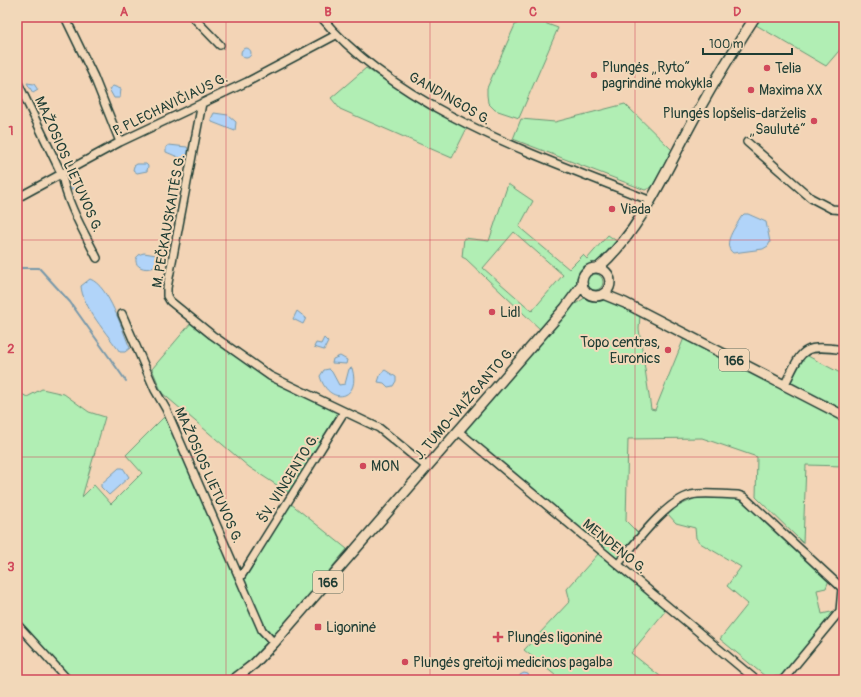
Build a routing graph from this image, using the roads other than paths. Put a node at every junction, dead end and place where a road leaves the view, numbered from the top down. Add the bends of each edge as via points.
1 (65, 17) edge
2 (193, 17) edge
3 (321, 17) edge
4 (755, 17) edge
5 (336, 35) junction
6 (220, 45) dead end
7 (17, 80) edge
8 (202, 103) junction
9 (120, 142) junction
10 (747, 142) dead end
11 (62, 175) junction
12 (17, 198) edge
13 (651, 201) junction
14 (844, 210) edge
15 (618, 248) junction
16 (97, 258) dead end
17 (598, 268) junction
18 (608, 275) junction
19 (582, 285) junction
20 (609, 286) junction
21 (588, 294) junction
22 (603, 294) junction
23 (625, 303) junction
24 (565, 308) junction
25 (122, 314) dead end
26 (844, 350) edge
27 (784, 386) junction
28 (344, 412) junction
29 (844, 416) edge
30 (458, 431) junction
31 (426, 467) junction
32 (618, 564) junction
33 (240, 578) junction
34 (17, 624) edge
35 (274, 644) junction
36 (238, 679) edge
37 (68, 680) edge
38 (756, 680) edge
39 (783, 680) edge

1 - 9 street
2 - 6 street
3 - 5 street, GANDINGOS G.
4 - 13 main road via 705,99
5 - 8 street, P. PLECHAVIČIAUS G.
5 - 13 street, GANDINGOS G. via 387,77 475,130
7 - 11 street, MAŽOSIOS LIETUVOS G.
8 - 9 street, P. PLECHAVIČIAUS G.
8 - 28 street, M. PEČKAUSKAITĖS G. via 167,296 170,302 212,335 270,376
9 - 11 street, P. PLECHAVIČIAUS G.
10 - 14 street via 811,198 832,209
11 - 12 street, P. PLECHAVIČIAUS G.
11 - 16 street, MAŽOSIOS LIETUVOS G. via 75,213
13 - 15 main road
15 - 17 main road
15 - 18 main road
17 - 18 main road
17 - 19 main road, 166 via 585,273
18 - 20 main road
19 - 21 main road
19 - 24 main road, J. TUMO-VAIŽGANTO G. / 166
20 - 22 main road
20 - 23 main road, 166
21 - 22 main road, 166
21 - 24 main road, J. TUMO-VAIŽGANTO G. / 166
22 - 23 main road, 166
23 - 27 main road, 166
24 - 30 main road, J. TUMO-VAIŽGANTO G. / 166
25 - 33 street, MAŽOSIOS LIETUVOS G.
26 - 27 street via 806,349 800,355
27 - 29 main road, 166
28 - 31 street, M. PEČKAUSKAITĖS G. via 379,428
28 - 33 street, ŠV. VINCENTO G.
30 - 31 main road, J. TUMO-VAIŽGANTO G. / 166
30 - 32 street, MENDENO G.
31 - 35 main road, J. TUMO-VAIŽGANTO G. / 166
32 - 38 street, MENDENO G.
32 - 39 street via 664,512 681,499 692,495 744,497 842,588 840,611
33 - 35 street, MAŽOSIOS LIETUVOS G. via 262,630
34 - 37 street
35 - 36 main road, 166

